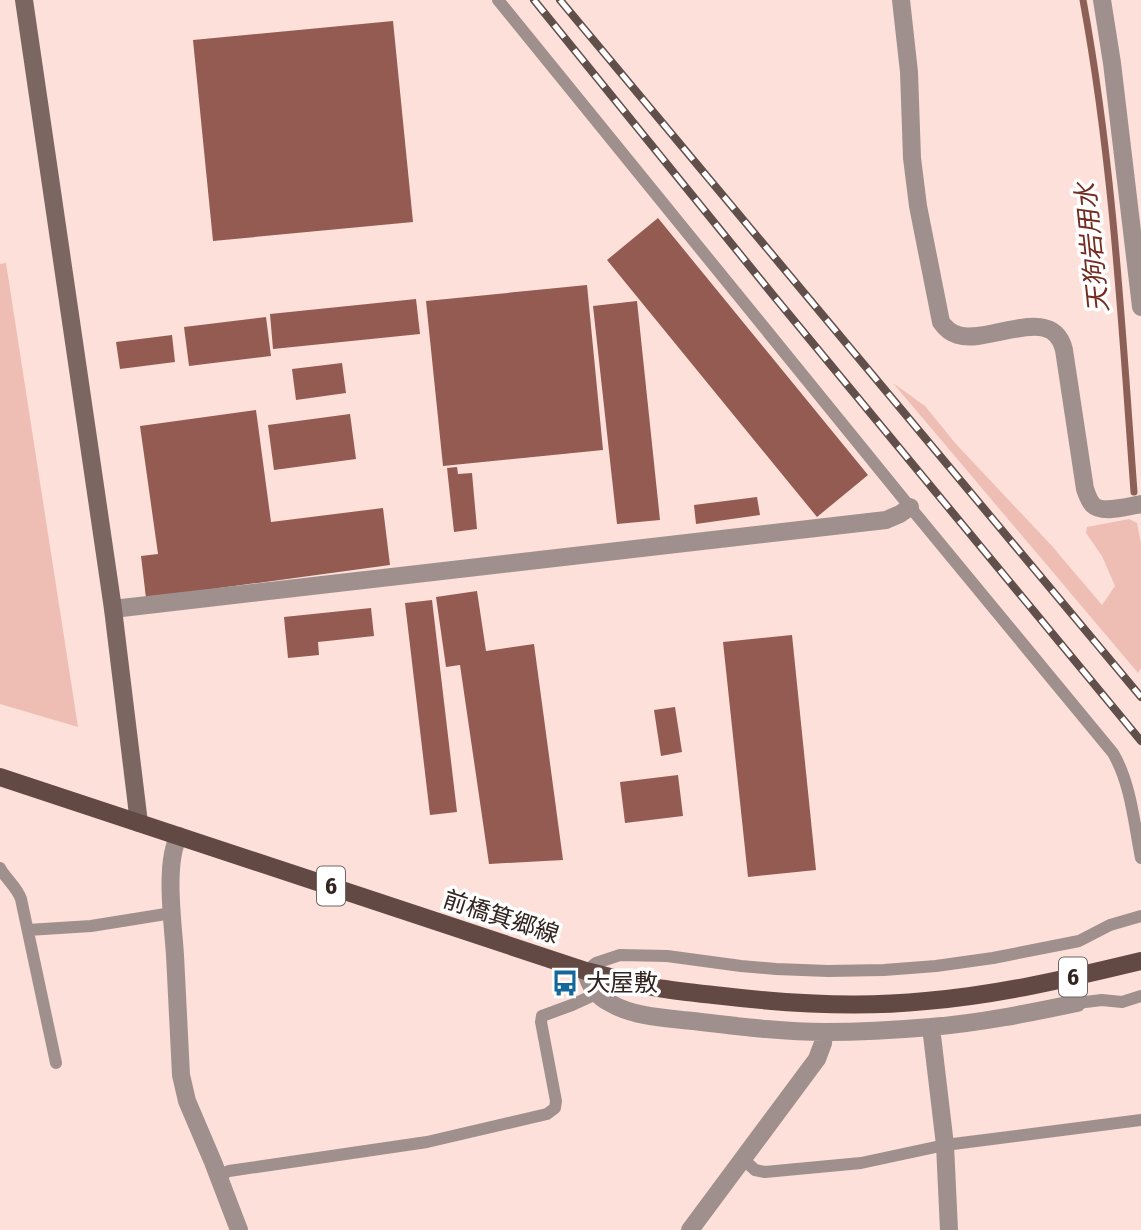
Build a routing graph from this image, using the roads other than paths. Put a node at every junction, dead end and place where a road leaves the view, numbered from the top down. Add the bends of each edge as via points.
1 (24, 0) edge
2 (498, 0) edge
3 (901, 0) edge
4 (1102, 0) edge
5 (1141, 307) edge
6 (1141, 504) edge
7 (910, 507) junction
8 (113, 609) junction
9 (0, 778) edge
10 (139, 823) junction
11 (179, 836) junction
12 (1141, 858) edge
13 (2, 876) edge
14 (172, 913) junction
15 (1141, 916) edge
16 (28, 930) junction
17 (1141, 961) edge
18 (586, 971) junction
19 (596, 993) junction
20 (1141, 996) edge
21 (1077, 1003) joint
22 (931, 1027) junction
23 (824, 1032) junction
24 (56, 1063) dead end
25 (1141, 1120) edge
26 (944, 1145) junction
27 (743, 1159) junction
28 (219, 1176) junction
29 (239, 1230) edge
30 (690, 1230) edge
31 (949, 1230) edge

1 - 8 street
2 - 7 lane
3 - 6 street via 912,158 941,322 965,337 1035,326 1055,334 1064,350 1088,497 1093,505 1107,510
4 - 5 street
7 - 8 street via 886,520
7 - 12 lane via 1113,753 1125,779
8 - 10 street
9 - 10 main road, 前橋箕郷線 / 6
10 - 11 main road, 前橋箕郷線 / 6
11 - 14 street via 173,852
11 - 18 main road, 前橋箕郷線 / 6
13 - 16 lane via 19,892
14 - 16 lane
14 - 28 street via 181,1075 187,1101
15 - 18 lane via 1079,941 936,966 828,971 620,956
16 - 24 lane
17 - 18 main road, 前橋箕郷線 / 6 via 1005,991 925,1002 858,1004 770,1001 664,989
18 - 19 street
19 - 23 street via 620,1008 660,1017
19 - 28 lane via 542,1016 556,1101 547,1114 427,1142
20 - 21 lane via 1122,1002
21 - 22 street
22 - 23 street
22 - 26 street
23 - 27 street via 817,1059
25 - 26 lane
26 - 27 lane via 861,1163 765,1172
26 - 31 street
27 - 30 street
28 - 29 street

